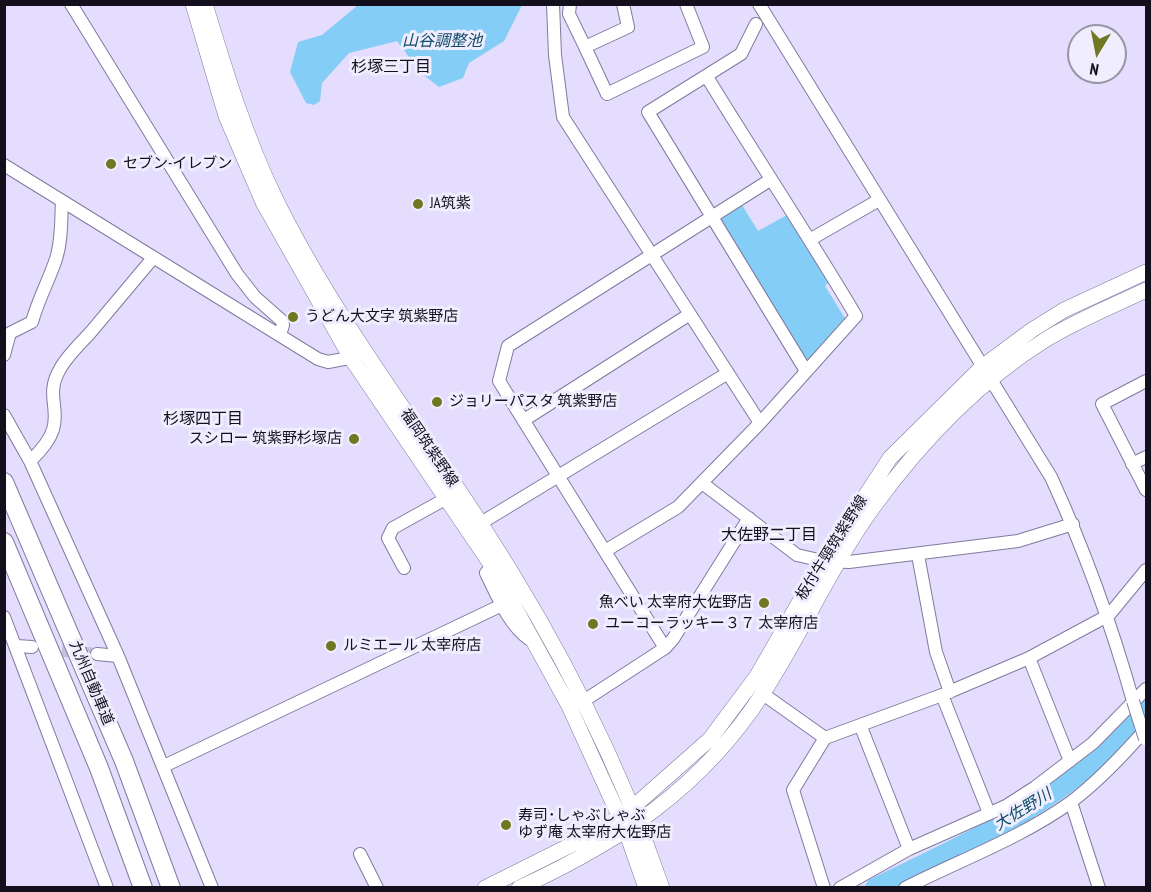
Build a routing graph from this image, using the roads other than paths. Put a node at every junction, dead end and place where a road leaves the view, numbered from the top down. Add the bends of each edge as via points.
1 (71, 4) edge
2 (193, 4) edge
3 (205, 4) edge
4 (553, 4) edge
5 (570, 4) edge
6 (623, 4) edge
7 (686, 4) edge
8 (759, 4) edge
9 (756, 24) dead end
10 (585, 47) junction
11 (708, 77) junction
12 (4, 165) edge
13 (770, 180) junction
14 (879, 200) junction
15 (62, 201) junction
16 (712, 217) junction
17 (811, 239) junction
18 (651, 255) junction
19 (153, 258) junction
20 (1146, 272) edge
21 (1146, 290) edge
22 (690, 314) junction
23 (280, 335) junction
24 (4, 355) edge
25 (358, 356) junction
26 (806, 371) junction
27 (728, 373) junction
28 (986, 374) junction
29 (1146, 381) edge
30 (4, 415) edge
31 (524, 420) junction
32 (760, 423) junction
33 (1146, 457) edge
34 (30, 460) junction
35 (1132, 464) junction
36 (558, 475) junction
37 (4, 482) edge
38 (702, 483) junction
39 (1146, 490) edge
40 (447, 498) junction
41 (749, 518) junction
42 (481, 523) junction
43 (1073, 524) junction
44 (4, 542) edge
45 (605, 551) junction
46 (918, 555) junction
47 (823, 561) junction
48 (839, 561) junction
49 (492, 566) junction
50 (404, 568) dead end
51 (1146, 570) edge
52 (502, 605) junction
53 (1109, 615) junction
54 (4, 617) edge
55 (534, 642) junction
56 (17, 646) junction
57 (32, 647) tunnel mouth
58 (665, 648) junction
59 (97, 654) tunnel mouth
60 (118, 656) junction
61 (1029, 658) junction
62 (1146, 689) edge
63 (946, 693) junction
64 (763, 694) junction
65 (585, 700) junction
66 (1133, 701) junction
67 (861, 727) junction
68 (1146, 737) edge
69 (825, 738) junction
70 (1070, 761) junction
71 (164, 765) junction
72 (1071, 802) junction
73 (632, 808) junction
74 (988, 813) junction
75 (628, 824) junction
76 (909, 849) junction
77 (360, 854) dead end
78 (107, 888) edge
79 (143, 888) edge
80 (171, 888) edge
81 (212, 888) edge
82 (377, 888) edge
83 (485, 888) edge
84 (519, 888) edge
85 (646, 888) edge
86 (662, 888) edge
87 (824, 888) edge
88 (840, 888) edge
89 (904, 888) edge
90 (1099, 888) edge

1 - 23 street via 237,274 282,323
2 - 25 main road, 福岡筑紫野線 via 226,116 263,202
3 - 25 main road, 福岡筑紫野線 via 238,111 275,197
4 - 18 street via 563,117
5 - 10 street via 569,14
6 - 10 street via 628,27
7 - 10 street via 704,46 607,94
8 - 14 street
9 - 11 street via 741,54
11 - 13 street
11 - 16 street via 648,112
12 - 15 street
13 - 16 street
13 - 17 street
14 - 17 street
14 - 28 street
15 - 19 street
15 - 24 street via 56,260 32,322 10,333
16 - 18 street
16 - 26 street
17 - 26 street via 856,316
18 - 22 street
18 - 31 street via 508,346 499,381
19 - 23 street
19 - 34 street via 60,367 53,390 53,435
20 - 28 main road, 板付牛頸筑紫野線 via 1064,310
21 - 28 main road, 板付牛頸筑紫野線
22 - 27 street
22 - 31 street
23 - 25 street via 323,361
25 - 40 main road, 福岡筑紫野線
25 - 42 main road, 福岡筑紫野線
26 - 32 street
27 - 32 street
27 - 36 street
28 - 43 street via 1051,477
28 - 47 main road, 板付牛頸筑紫野線 via 891,458
28 - 48 main road, 板付牛頸筑紫野線 via 873,507
29 - 35 street via 1102,404
30 - 34 street
31 - 36 street
32 - 38 street
33 - 35 street
34 - 60 street
35 - 39 street
36 - 42 street
36 - 45 street
37 - 80 highway, 九州自動車道 via 124,761
38 - 41 street
38 - 45 street via 678,507
40 - 49 main road, 福岡筑紫野線
40 - 50 street via 393,528 388,538
41 - 47 street via 797,555
41 - 58 street
42 - 65 main road, 福岡筑紫野線
43 - 46 street via 1018,541
43 - 53 street
44 - 79 highway, 九州自動車道 via 99,768
45 - 58 street
46 - 48 street
46 - 63 street
47 - 48 street
47 - 73 main road, 板付牛頸筑紫野線 via 738,704 710,739
48 - 64 main road, 板付牛頸筑紫野線
49 - 52 street via 486,573
49 - 55 main road, 福岡筑紫野線
51 - 53 street
52 - 55 street via 521,634
52 - 71 street
53 - 61 street
53 - 66 street
54 - 56 street
55 - 75 main road, 福岡筑紫野線
56 - 57 street
56 - 78 street
58 - 65 street
59 - 60 street
60 - 71 street
61 - 63 street
61 - 70 street
62 - 66 street
63 - 67 street
63 - 74 street
64 - 69 street
64 - 75 main road, 板付牛頸筑紫野線 via 725,746 687,785
65 - 73 main road, 福岡筑紫野線
66 - 68 street, bridge
66 - 70 street
67 - 69 street
67 - 76 street
68 - 72 street
69 - 87 street via 793,790
70 - 74 street via 1035,788
71 - 81 street
72 - 89 street via 1015,835
72 - 90 street
73 - 75 main road, 福岡筑紫野線
74 - 76 street
75 - 83 main road, 板付牛頸筑紫野線 via 599,831
75 - 84 main road, 板付牛頸筑紫野線
75 - 85 main road, 福岡筑紫野線
75 - 86 main road, 福岡筑紫野線
76 - 88 street
77 - 82 street

